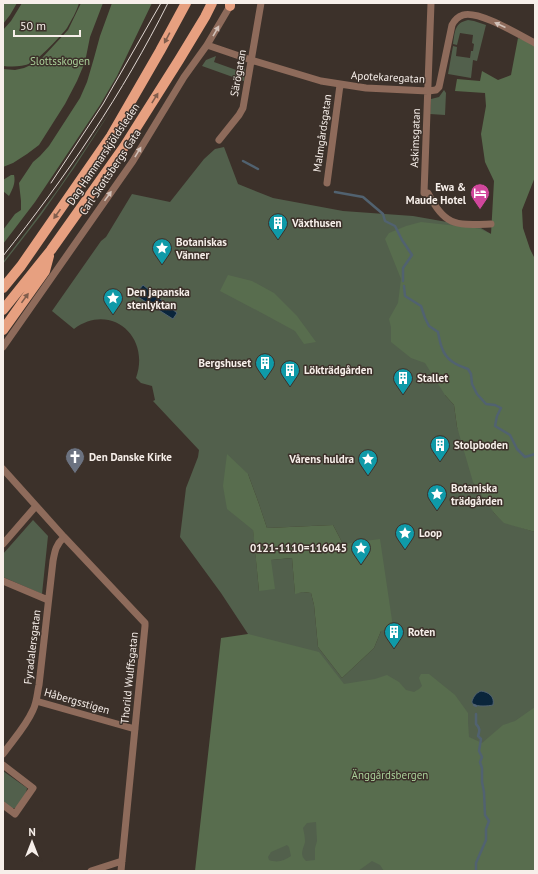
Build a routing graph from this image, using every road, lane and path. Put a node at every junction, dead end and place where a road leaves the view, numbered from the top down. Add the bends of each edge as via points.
1 (186, 3) edge
2 (212, 3) edge
3 (261, 3) edge
4 (431, 3) edge
5 (230, 5) edge
6 (535, 43) edge
7 (208, 45) junction
8 (251, 60) junction
9 (340, 85) junction
10 (428, 91) junction
11 (219, 140) dead end
12 (327, 183) dead end
13 (491, 224) dead end
14 (51, 250) junction
15 (3, 288) edge
16 (3, 310) edge
17 (3, 330) edge
18 (3, 347) edge
19 (3, 469) edge
20 (36, 506) junction
21 (64, 537) junction
22 (3, 544) edge
23 (3, 581) edge
24 (48, 600) junction
25 (36, 701) junction
26 (135, 729) junction
27 (3, 754) edge
28 (3, 765) edge
29 (3, 805) edge
30 (122, 861) junction
31 (91, 871) edge
32 (121, 871) edge

1 -> 15 main road, Dag Hammarskjöldsleden via 111,136
14 -> 2 main road, Dag Hammarskjöldsleden via 124,147
3 - 8 street, Särögatan
4 - 10 street, Askimsgatan
7 -> 5 street, Carl Skottsbergs Gata
6 -> 10 street, Apotekaregatan via 479,16 461,15 452,25 439,87
7 - 8 street, Apotekaregatan
18 -> 7 street, Carl Skottsbergs Gata via 133,161 184,77
8 - 9 street, Apotekaregatan via 321,82
8 - 11 street, Särögatan via 243,108
9 - 10 street, Apotekaregatan
9 - 12 street, Malmgårdsgatan
10 - 13 street, Askimsgatan via 424,193 428,193 438,210 448,220 460,224
14 - 16 main road, Dag Hammarskjöldsleden
17 -> 14 main road via 45,271
19 - 20 street, Thorild Wulffsgatan
20 - 21 street, Thorild Wulffsgatan
20 - 22 street
21 - 24 street, Fyradalersgatan via 55,549
21 - 26 street, Thorild Wulffsgatan via 145,623
23 - 24 street
24 - 25 street, Fyradalersgatan
25 - 26 street, Håbergsstigen
25 - 27 street, Fyradalersgatan via 28,719
26 - 30 street, Thorild Wulffsgatan
28 - 29 street via 34,788 15,814
30 - 31 street
30 - 32 street, Thorild Wulffsgatan

